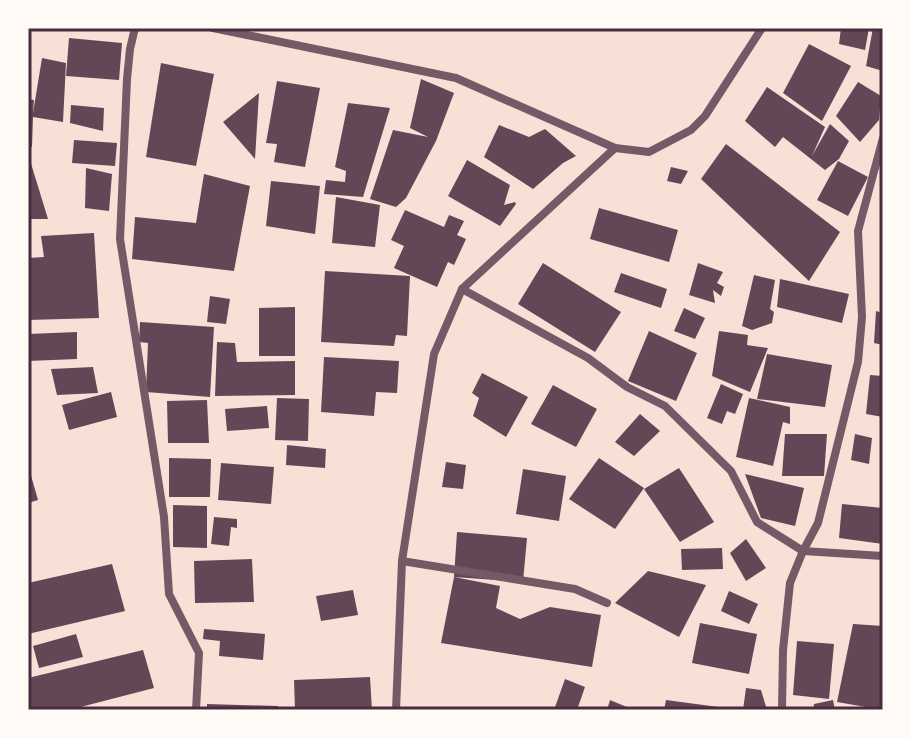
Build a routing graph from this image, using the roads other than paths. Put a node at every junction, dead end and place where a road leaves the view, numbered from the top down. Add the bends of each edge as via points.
1 (135, 28) edge
2 (213, 28) edge
3 (762, 28) edge
4 (883, 138) edge
5 (615, 148) junction
6 (462, 289) junction
7 (803, 551) junction
8 (883, 556) edge
9 (402, 561) junction
10 (607, 603) dead end
11 (196, 710) edge
12 (396, 710) edge
13 (782, 710) edge

1 - 11 street via 127,79 120,239 164,517 169,594 199,653
2 - 5 street via 456,78
3 - 5 street via 691,130 649,152
4 - 7 street via 858,231 858,362 818,523
5 - 6 street
6 - 7 street via 665,406 731,471 757,522
6 - 9 street via 434,354
7 - 8 street
7 - 13 street via 790,583
9 - 10 street via 575,589
9 - 12 street

